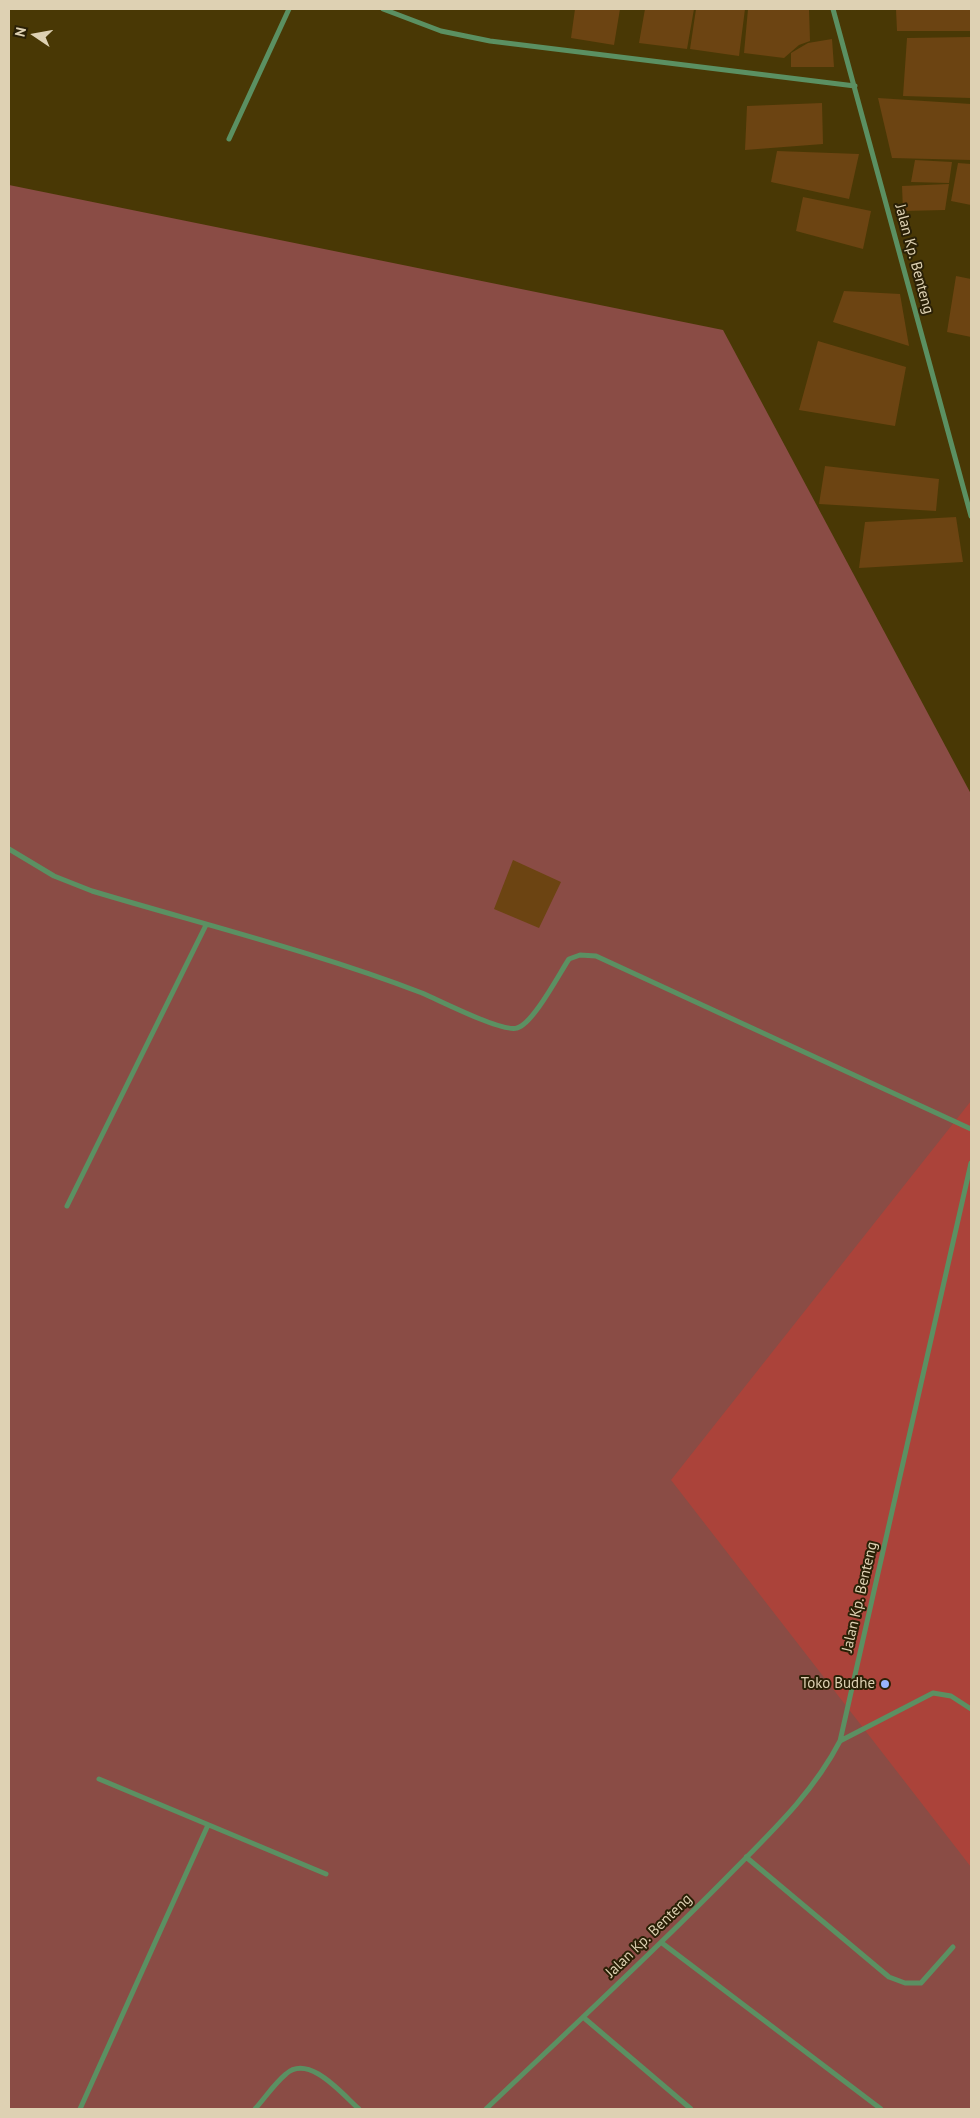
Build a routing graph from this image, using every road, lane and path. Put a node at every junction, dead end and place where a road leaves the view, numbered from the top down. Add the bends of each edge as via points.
1 (289, 9) edge
2 (383, 9) edge
3 (832, 9) edge
4 (855, 86) junction
5 (229, 139) dead end
6 (971, 516) edge
7 (9, 849) edge
8 (206, 925) junction
9 (971, 1130) edge
10 (971, 1163) edge
11 (67, 1206) dead end
12 (971, 1710) edge
13 (840, 1741) junction
14 (99, 1779) dead end
15 (208, 1825) junction
16 (746, 1857) junction
17 (326, 1874) dead end
18 (662, 1943) junction
19 (953, 1947) dead end
20 (583, 2017) junction
21 (80, 2109) edge
22 (255, 2109) edge
23 (359, 2109) edge
24 (486, 2109) edge
25 (691, 2109) edge
26 (881, 2109) edge

1 - 5 street
2 - 4 street via 441,31 490,40
3 - 4 street, Jalan Kp. Benteng
4 - 6 street, Jalan Kp. Benteng
7 - 8 street via 54,876 92,891
8 - 9 street via 370,974 501,1027 517,1029 528,1022 569,959 580,955 596,956
8 - 11 street
10 - 13 street, Jalan Kp. Benteng
12 - 13 street via 951,1696 933,1693
13 - 16 street, Jalan Kp. Benteng via 827,1766 797,1805
14 - 15 street
15 - 17 street
15 - 21 street
16 - 18 street, Jalan Kp. Benteng
16 - 19 street via 889,1976 905,1983 921,1983
18 - 20 street, Jalan Kp. Benteng
18 - 26 street
20 - 24 street, Jalan Kp. Benteng
20 - 25 street
22 - 23 street via 287,2072 302,2068 316,2070

